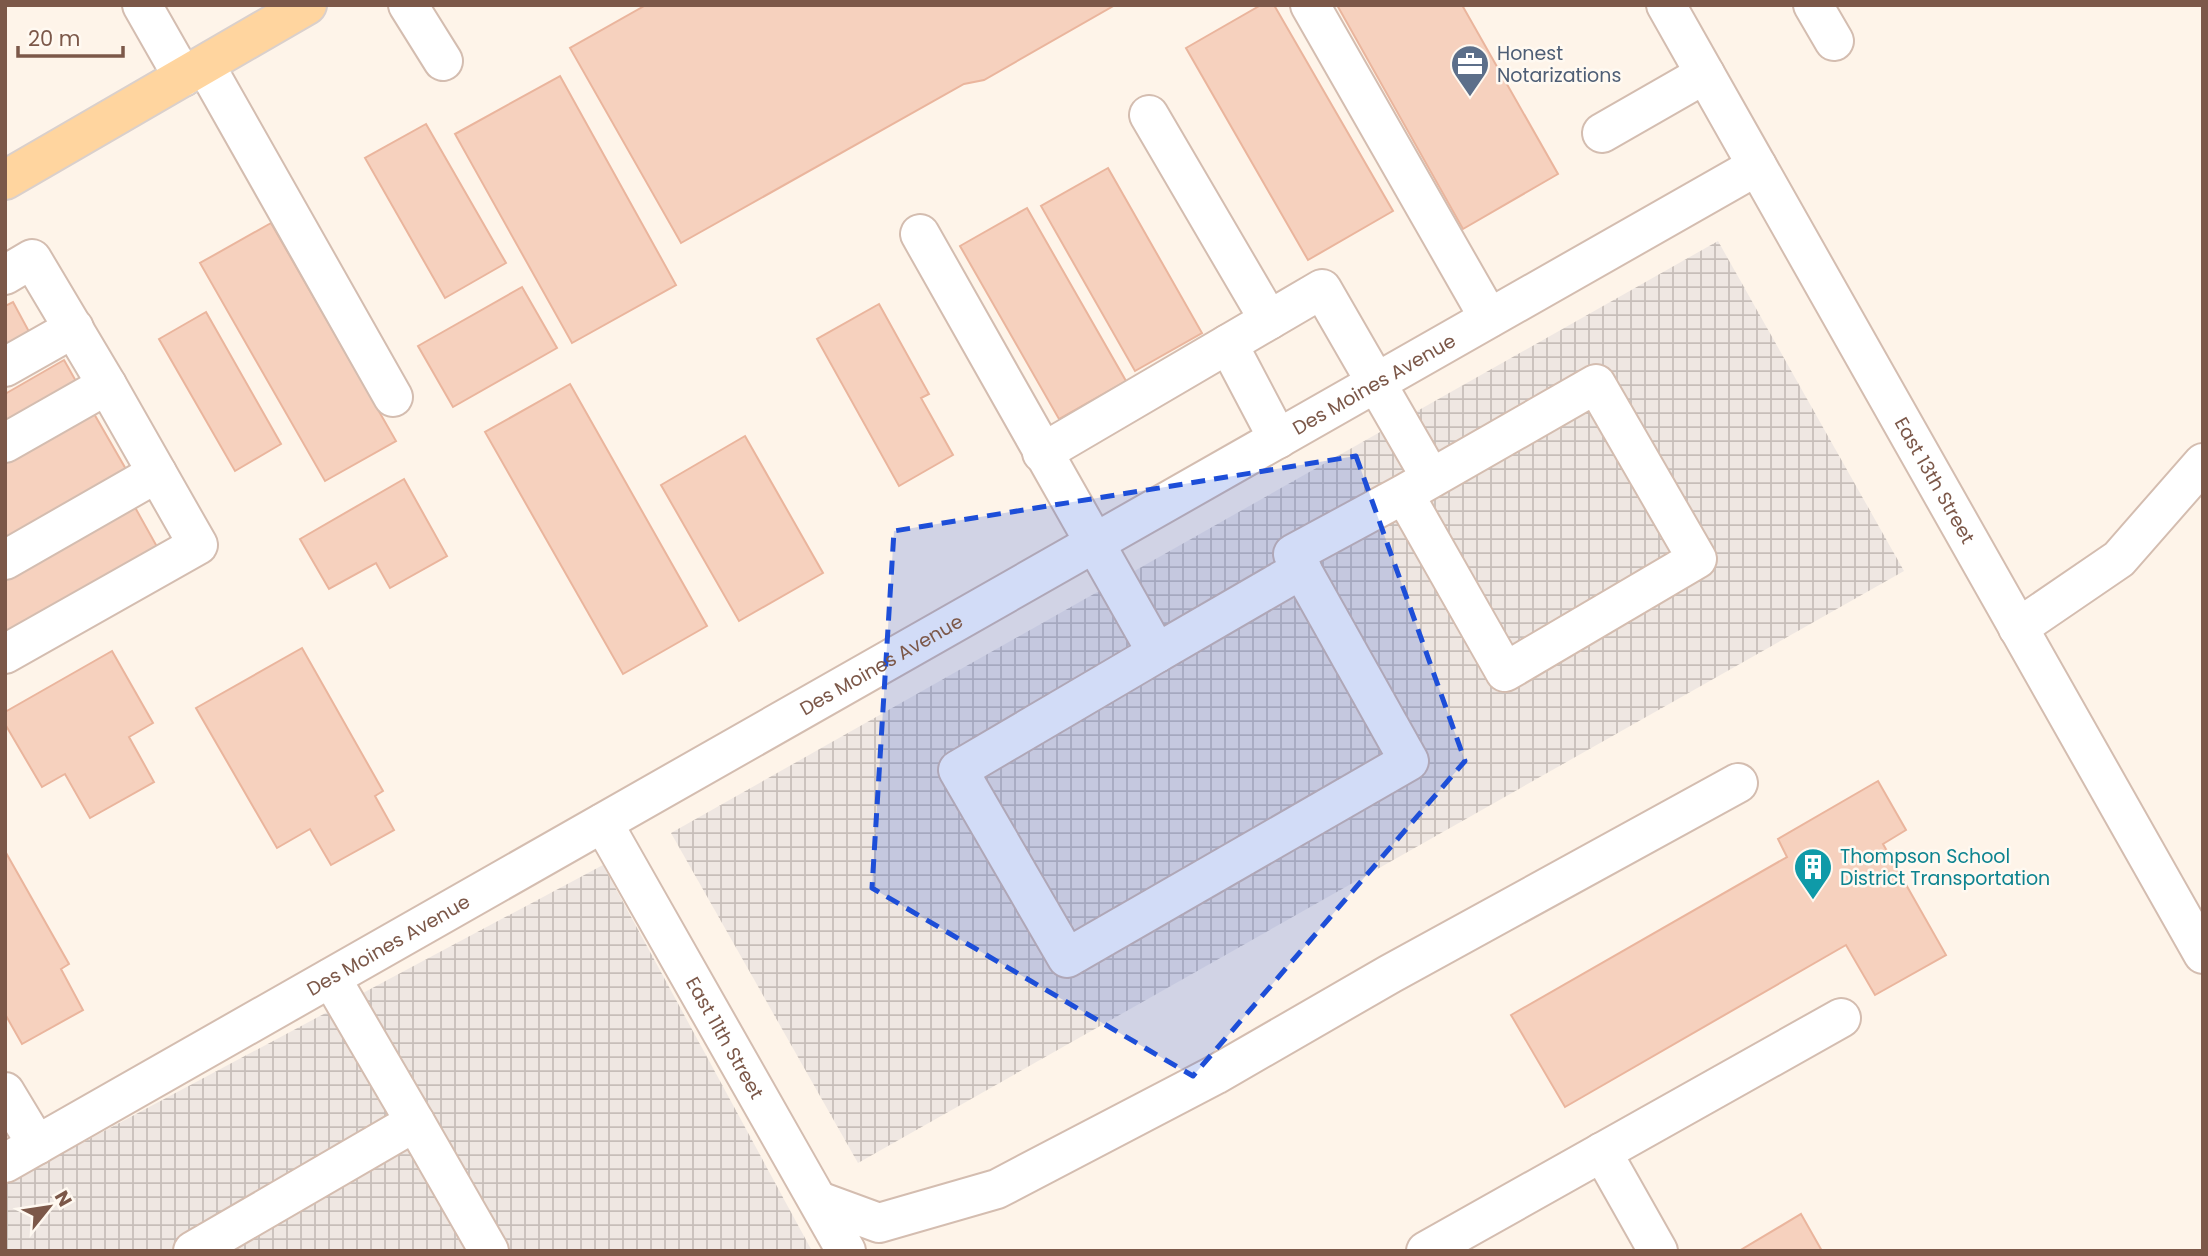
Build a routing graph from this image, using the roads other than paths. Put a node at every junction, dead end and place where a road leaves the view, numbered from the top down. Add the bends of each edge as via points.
1 (142, 5) edge
2 (307, 5) edge
3 (408, 5) edge
4 (1310, 5) edge
5 (1666, 5) edge
6 (1813, 5) edge
7 (1833, 41) dead end
8 (443, 61) dead end
9 (194, 71) junction
10 (1705, 74) junction
11 (1149, 115) dead end
12 (1602, 133) dead end
13 (1757, 166) junction
14 (5, 180) edge
15 (920, 234) dead end
16 (5, 275) edge
17 (1489, 318) junction
18 (1269, 320) junction
19 (74, 328) junction
20 (1228, 345) junction
21 (5, 367) edge
22 (1375, 383) junction
23 (107, 384) junction
24 (393, 397) dead end
25 (1278, 439) junction
26 (5, 443) edge
27 (1042, 453) junction
28 (2203, 463) edge
29 (157, 473) junction
30 (1418, 486) junction
31 (1095, 543) junction
32 (5, 560) edge
33 (1301, 569) junction
34 (2018, 628) junction
35 (1157, 653) junction
36 (5, 654) edge
37 (1738, 783) dead end
38 (603, 823) junction
39 (2203, 954) edge
40 (331, 978) junction
41 (1841, 1018) dead end
42 (5, 1092) edge
43 (415, 1122) junction
44 (1602, 1152) junction
45 (21, 1154) edge
46 (819, 1201) junction
47 (192, 1251) edge
48 (489, 1251) edge
49 (846, 1251) edge
50 (1426, 1251) edge
51 (1658, 1251) edge

1 - 9 street
2 - 9 main road
3 - 8 street
4 - 17 street
5 - 10 street, East 13th Street
6 - 7 street
9 - 14 main road
9 - 24 street
10 - 12 street
10 - 13 street, East 13th Street
11 - 18 street
13 - 17 street, Des Moines Avenue
13 - 34 street, East 13th Street
15 - 27 street
16 - 19 street via 33,259
17 - 22 street, Des Moines Avenue
18 - 20 street
18 - 22 street via 1322,289
19 - 21 street
19 - 23 street
20 - 25 street
20 - 27 street
22 - 25 street, Des Moines Avenue
22 - 30 street
23 - 26 street
23 - 29 street
25 - 31 street, Des Moines Avenue
27 - 31 street
28 - 34 street via 2119,559
29 - 32 street
29 - 36 street via 198,545
30 - 30 street via 1597,384 1697,559 1505,672
30 - 33 street via 1293,554
31 - 35 street
31 - 38 street, Des Moines Avenue
33 - 35 street
33 - 35 street via 1409,761 1067,958 958,770
34 - 39 street, East 13th Street
37 - 46 street via 1215,1075 997,1189 879,1223
38 - 40 street, Des Moines Avenue
38 - 46 street, East 11th Street
40 - 43 street
40 - 45 street, Des Moines Avenue
41 - 44 street
42 - 45 street
43 - 47 street
43 - 48 street
44 - 50 street
44 - 51 street
46 - 49 street, East 11th Street

